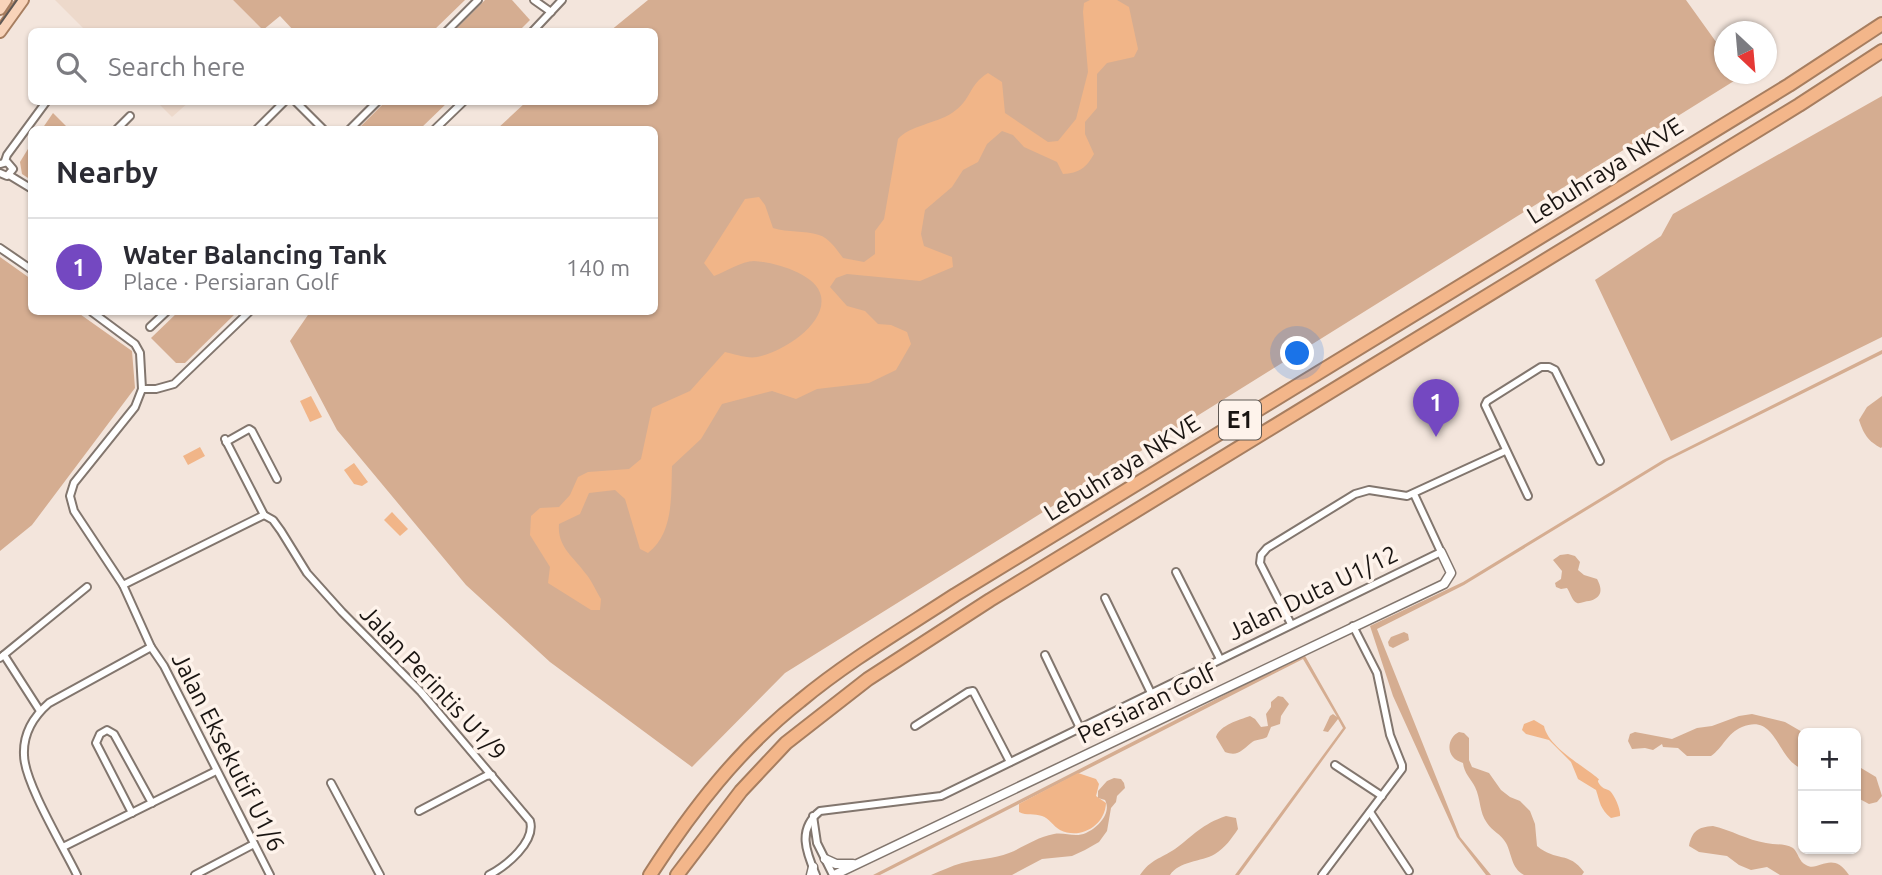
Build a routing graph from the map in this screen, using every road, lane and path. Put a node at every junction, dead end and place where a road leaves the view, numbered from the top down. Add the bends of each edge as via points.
1 (6, 0) edge
2 (23, 0) edge
3 (478, 0) edge
4 (534, 0) edge
5 (562, 0) edge
6 (0, 9) edge
7 (551, 12) junction
8 (1882, 24) edge
9 (450, 28) edge
10 (536, 28) edge
11 (0, 32) edge
12 (1882, 51) edge
13 (44, 105) edge
14 (281, 105) edge
15 (299, 105) edge
16 (374, 105) edge
17 (460, 105) edge
18 (130, 116) dead end
19 (28, 126) edge
20 (28, 126) edge
21 (120, 126) edge
22 (260, 126) edge
23 (320, 126) edge
24 (353, 126) edge
25 (438, 126) edge
26 (2, 163) edge
27 (0, 173) edge
28 (9, 175) junction
29 (28, 187) edge
30 (0, 248) edge
31 (28, 267) edge
32 (96, 315) edge
33 (163, 315) edge
34 (246, 315) edge
35 (150, 327) dead end
36 (142, 388) junction
37 (1505, 451) junction
38 (1600, 461) dead end
39 (277, 479) dead end
40 (1414, 494) junction
41 (1528, 496) dead end
42 (264, 515) junction
43 (1441, 552) junction
44 (1176, 572) dead end
45 (123, 585) junction
46 (87, 587) dead end
47 (1105, 598) dead end
48 (1291, 624) junction
49 (1353, 626) junction
50 (152, 647) junction
51 (1045, 655) dead end
52 (2, 656) edge
53 (1220, 659) junction
54 (1151, 693) junction
55 (40, 710) junction
56 (915, 726) dead end
57 (1080, 728) junction
58 (1010, 762) junction
59 (1335, 765) dead end
60 (216, 771) junction
61 (492, 775) junction
62 (331, 783) dead end
63 (1382, 796) junction
64 (152, 803) junction
65 (419, 811) dead end
66 (1370, 812) junction
67 (132, 813) junction
68 (813, 816) junction
69 (817, 843) junction
70 (254, 844) junction
71 (63, 847) junction
72 (805, 847) junction
73 (825, 859) junction
74 (860, 862) junction
75 (1409, 871) dead end
76 (813, 872) edge
77 (77, 875) edge
78 (195, 875) edge
79 (270, 875) edge
80 (380, 875) edge
81 (489, 875) edge
82 (650, 875) edge
83 (677, 875) edge
84 (833, 875) edge
85 (1323, 875) edge

1 - 6 main road
2 - 11 main road
3 - 9 street
4 - 7 street
5 - 7 street
7 - 10 street
8 - 82 highway, Lebuhraya NKVE / E1 via 965,589 824,682 723,774
12 - 83 highway, Lebuhraya NKVE / E1 via 868,679 765,764
13 - 19 street
14 - 22 street
15 - 23 street
16 - 24 street
17 - 25 street
18 - 21 street
20 - 26 street
26 - 28 street via 12,166
27 - 28 street
28 - 29 street
30 - 31 street
32 - 36 street via 135,344 140,353
33 - 35 street
34 - 36 street via 174,384
36 - 45 street, Jalan Eksekutif U1/6 via 135,407 74,483 70,496 74,511
37 - 38 street via 1485,409 1487,401 1549,366
37 - 40 street
37 - 41 street
39 - 42 street, Jalan Perintis U1/9 via 252,431 225,441
40 - 43 street
40 - 48 street via 1369,490 1355,494 1267,548 1260,563
42 - 45 street
42 - 61 street, Jalan Perintis U1/9 via 273,520 316,583 421,692
43 - 48 street, Jalan Duta U1/12
43 - 49 street, Persiaran Golf via 1451,573 1444,584
44 - 53 street
45 - 50 street, Jalan Eksekutif U1/6
46 - 52 street
47 - 54 street
48 - 53 street, Jalan Duta U1/12
49 - 63 street via 1377,673 1390,735 1402,765
49 - 74 street, Persiaran Golf
50 - 55 street, Jalan Eksekutif U1/6
50 - 60 street, Jalan Eksekutif U1/6
51 - 57 street
52 - 55 street
53 - 54 street, Jalan Duta U1/12
54 - 57 street, Jalan Duta U1/12
55 - 71 street via 25,741 23,758
56 - 58 street via 973,691
57 - 58 street, Jalan Duta U1/12
58 - 68 street, Jalan Duta U1/12 via 941,796 825,809
59 - 63 street
60 - 64 street
60 - 70 street, Jalan Eksekutif U1/6
61 - 65 street
61 - 81 street, Jalan Perintis U1/9 via 531,827 521,848
62 - 80 street
63 - 66 street
64 - 67 street
64 - 67 street via 114,734 107,730 96,743
66 - 75 street
66 - 85 street
67 - 71 street
68 - 69 street
68 - 72 street
69 - 72 street
69 - 73 street
70 - 78 street
70 - 79 street, Jalan Eksekutif U1/6
71 - 77 street
72 - 76 street
73 - 74 street
73 - 84 street
74 - 84 street, Persiaran Golf

